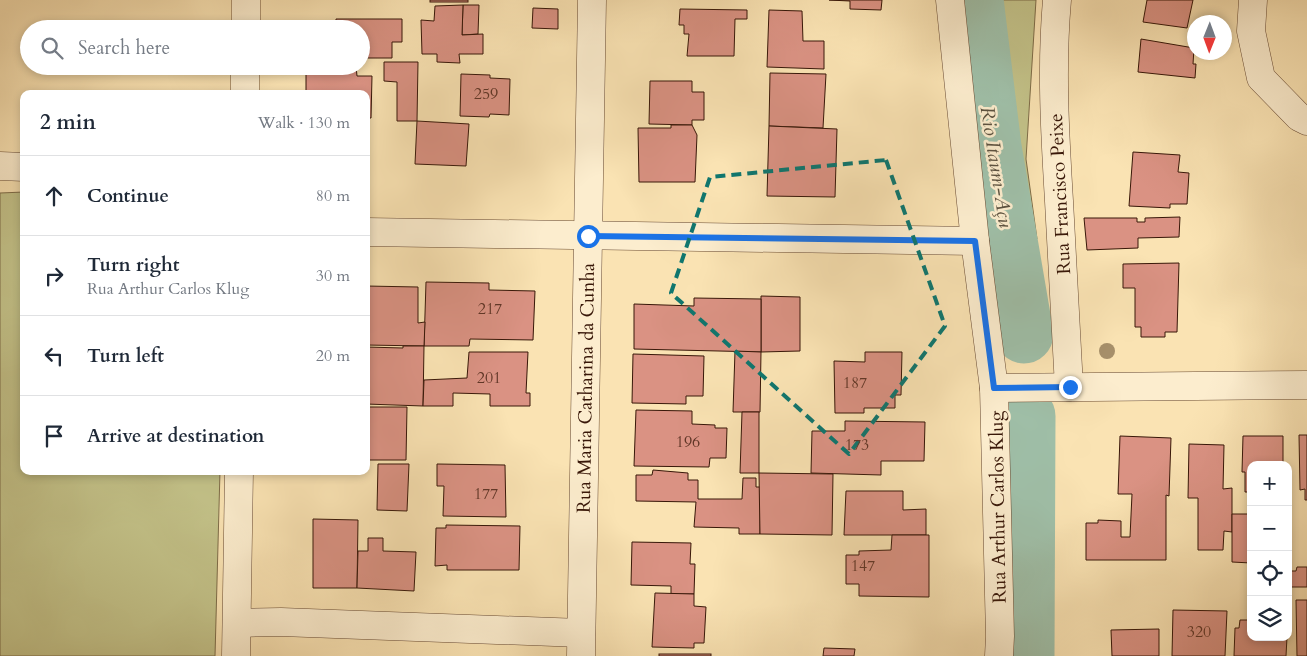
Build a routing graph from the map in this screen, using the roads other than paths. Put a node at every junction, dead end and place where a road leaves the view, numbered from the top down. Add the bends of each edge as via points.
1 (246, 0) edge
2 (592, 0) edge
3 (950, 0) edge
4 (1057, 0) edge
5 (1253, 0) edge
6 (246, 20) edge
7 (245, 75) edge
8 (245, 90) edge
9 (1307, 121) edge
10 (0, 166) edge
11 (20, 166) edge
12 (370, 232) edge
13 (588, 236) junction
14 (975, 241) junction
15 (1307, 385) edge
16 (1070, 387) junction
17 (994, 388) junction
18 (239, 475) edge
19 (237, 623) junction
20 (581, 645) edge
21 (236, 656) edge
22 (999, 656) edge

1 - 6 street
2 - 13 street, Rua Maria Catharina da Cunha
3 - 14 street, Rua Arthur Carlos Klug
4 - 16 street, Rua Francisco Peixe via 1056,155
5 - 9 street via 1251,30 1261,78
7 - 8 street
10 - 11 street
12 - 13 street
13 - 14 street
13 - 20 street, Rua Maria Catharina da Cunha
14 - 17 street, Rua Arthur Carlos Klug
15 - 16 street
16 - 17 street
17 - 22 street, Rua Arthur Carlos Klug
18 - 19 street
19 - 20 street via 281,622
19 - 21 street

